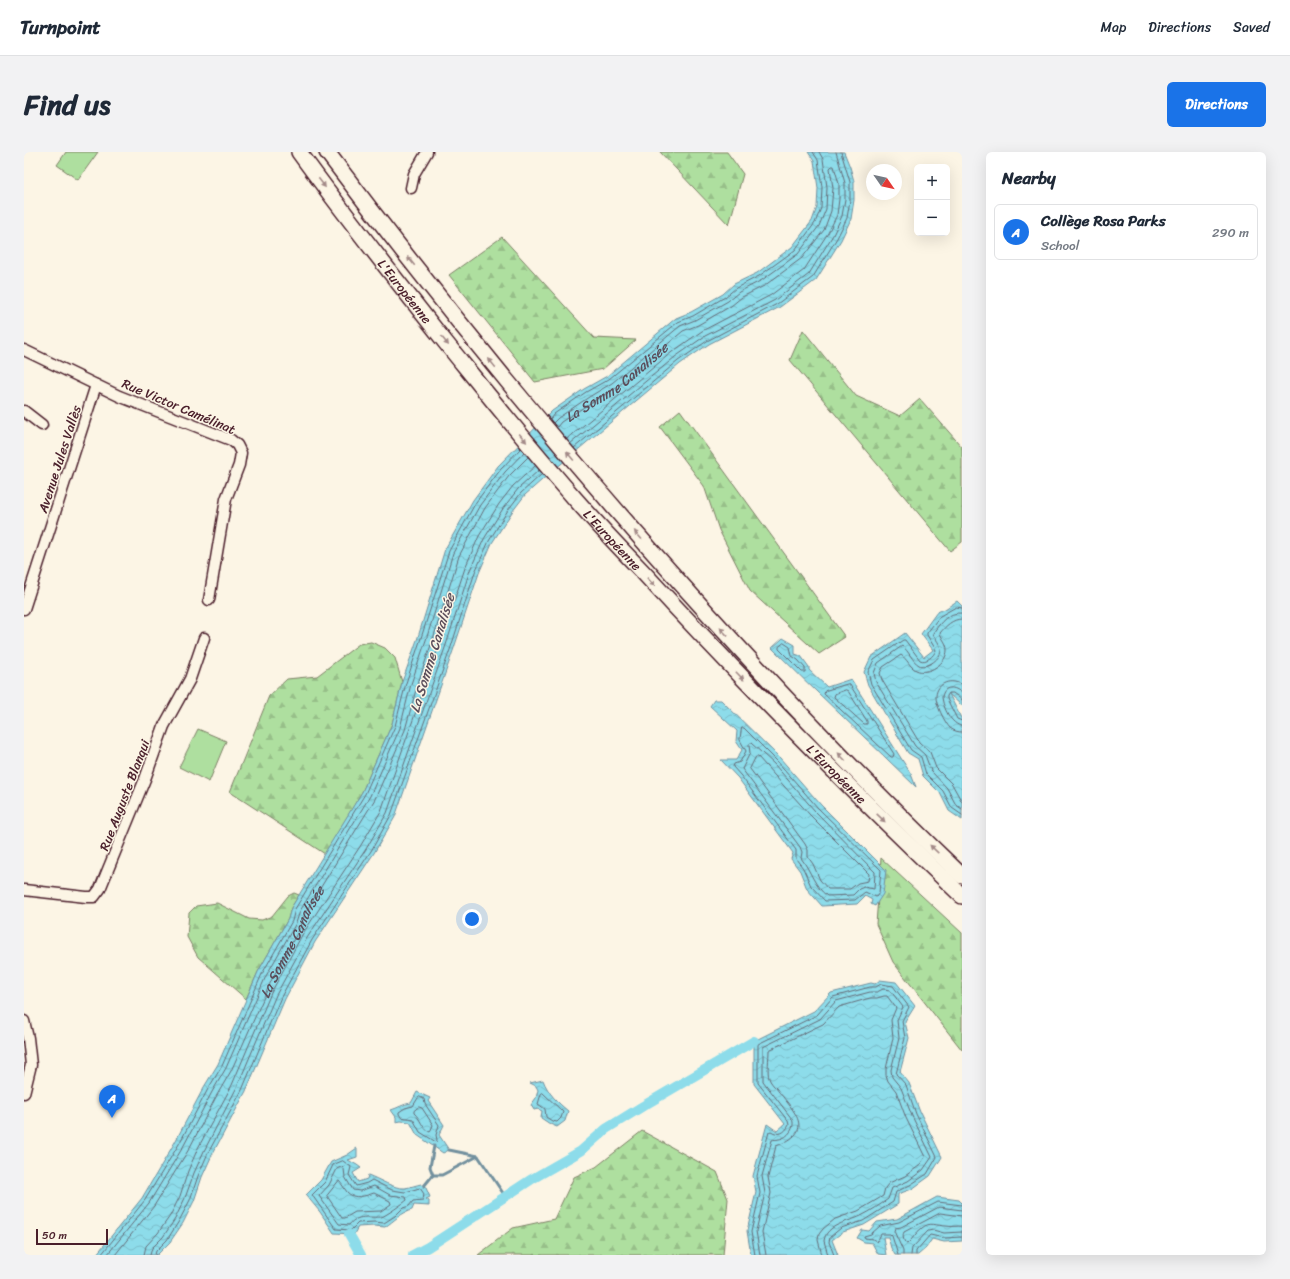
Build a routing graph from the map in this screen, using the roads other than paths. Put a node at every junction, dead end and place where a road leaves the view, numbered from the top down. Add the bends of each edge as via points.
1 (299, 152) edge
2 (328, 152) edge
3 (428, 152) edge
4 (411, 188) dead end
5 (24, 350) edge
6 (96, 386) junction
7 (24, 410) edge
8 (42, 425) dead end
9 (209, 600) dead end
10 (24, 609) edge
11 (204, 638) dead end
12 (962, 876) edge
13 (24, 890) edge
14 (962, 896) edge
15 (24, 1021) edge
16 (24, 1093) edge

1 -> 14 highway, L'Européenne via 498,408 577,501 780,718
12 -> 2 highway, L'Européenne via 788,702 595,486 516,394
3 - 4 street via 414,174
5 - 6 street
6 - 9 street, Rue Victor Camélinat via 238,445 241,453 240,465 226,499
6 - 10 street, Avenue Jules Vallès
7 - 8 street
11 - 13 street, Rue Auguste Blanqui via 190,679 164,726 100,890 94,896 86,898
15 - 16 street via 31,1065

